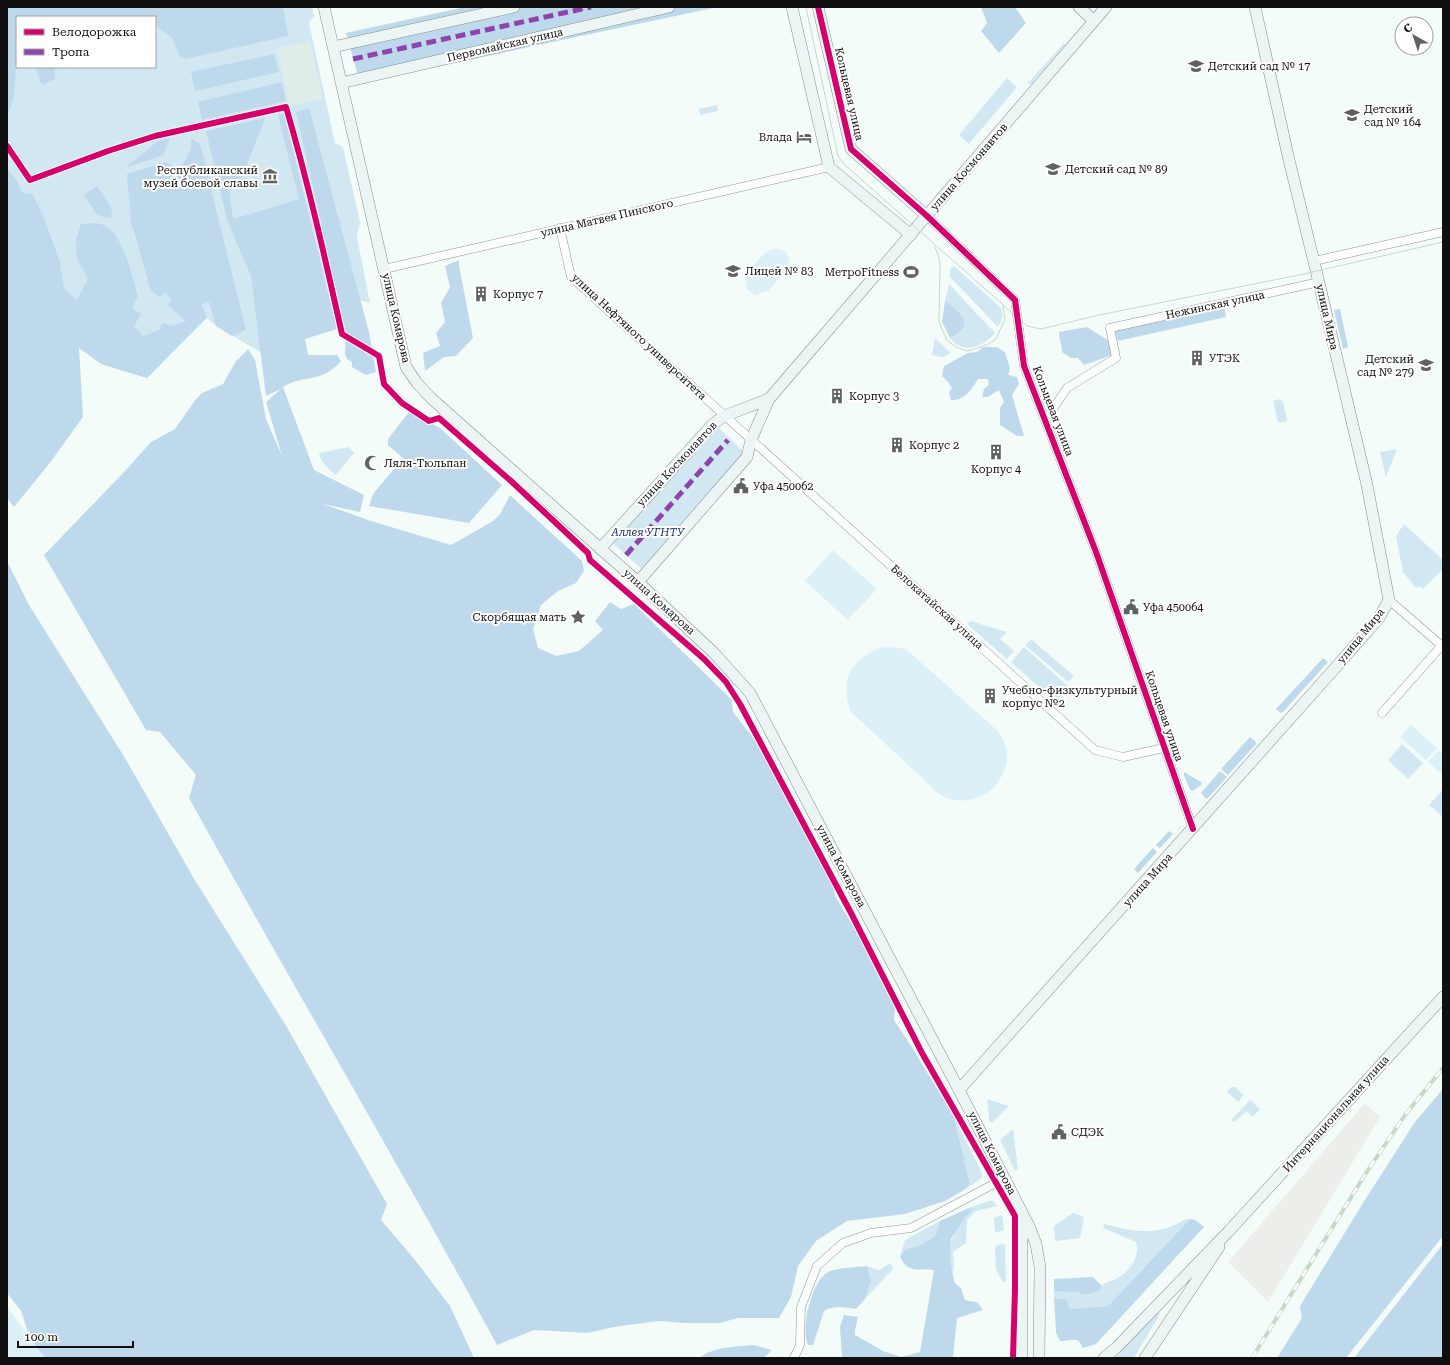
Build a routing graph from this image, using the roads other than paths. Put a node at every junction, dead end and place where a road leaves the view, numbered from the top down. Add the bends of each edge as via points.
1 (324, 7) edge
2 (514, 7) edge
3 (669, 7) edge
4 (792, 7) edge
5 (818, 7) edge
6 (1079, 7) edge
7 (1106, 7) edge
8 (1255, 7) edge
9 (1094, 21) junction
10 (333, 47) junction
11 (341, 83) junction
12 (829, 167) junction
13 (927, 216) junction
14 (560, 228) junction
15 (1443, 232) edge
16 (910, 235) junction
17 (1314, 260) junction
18 (384, 269) junction
19 (1319, 282) junction
20 (769, 399) junction
21 (724, 416) junction
22 (1046, 419) junction
23 (751, 440) junction
24 (600, 549) junction
25 (638, 582) junction
26 (1389, 600) junction
27 (1442, 645) edge
28 (1382, 713) dead end
29 (1164, 748) junction
30 (1193, 829) junction
31 (1443, 997) edge
32 (959, 1090) junction
33 (1005, 1178) junction
34 (1022, 1212) junction
35 (1228, 1232) junction
36 (794, 1358) edge
37 (1022, 1358) edge
38 (1039, 1358) edge
39 (1104, 1358) edge
40 (1145, 1358) edge

1 - 10 main road, улица Комарова
2 - 10 main road
3 - 11 main road, Первомайская улица
4 - 12 main road
5 - 13 main road, Кольцевая улица via 851,149
6 - 9 main road
7 - 9 main road, улица Космонавтов
8 - 17 main road, улица Мира
9 - 13 main road, улица Космонавтов
10 - 11 main road, улица Комарова
11 - 18 main road, улица Комарова
12 - 14 street, улица Матвея Пинского
12 - 16 main road
13 - 16 main road, улица Космонавтов
13 - 22 street, Кольцевая улица via 1015,300 1024,366
14 - 18 street, улица Матвея Пинского
14 - 21 street, улица Нефтяного университета via 571,277
15 - 17 street
16 - 20 main road, улица Космонавтов
17 - 19 main road, улица Мира
18 - 24 main road, улица Комарова via 406,367 417,383
19 - 22 street, Нежинская улица via 1110,328 1116,358 1067,388
19 - 26 main road, улица Мира via 1367,485
20 - 21 main road, улица Космонавтов
20 - 23 main road, улица Космонавтов
21 - 23 street, Белокатайская улица
21 - 24 main road, улица Космонавтов via 712,425
22 - 29 street, Кольцевая улица via 1096,552
23 - 25 main road, улица Космонавтов via 747,456
23 - 29 street, Белокатайская улица via 1095,750 1123,758
24 - 25 main road, улица Комарова
25 - 32 main road, улица Комарова via 714,653 750,694
26 - 27 street
26 - 30 main road, улица Мира via 1379,618 1359,642
27 - 28 street
29 - 30 street, Кольцевая улица
30 - 32 main road, улица Мира
31 - 35 main road, Интернациональная улица
32 - 33 main road, улица Комарова
33 - 34 main road, улица Комарова
33 - 36 street via 911,1228 872,1233 844,1243 817,1266 801,1307 800,1344
34 - 37 main road
34 - 38 main road, улица Комарова via 1036,1244 1040,1267
35 - 39 main road, Интернациональная улица
35 - 40 main road, Интернациональная улица via 1214,1257

